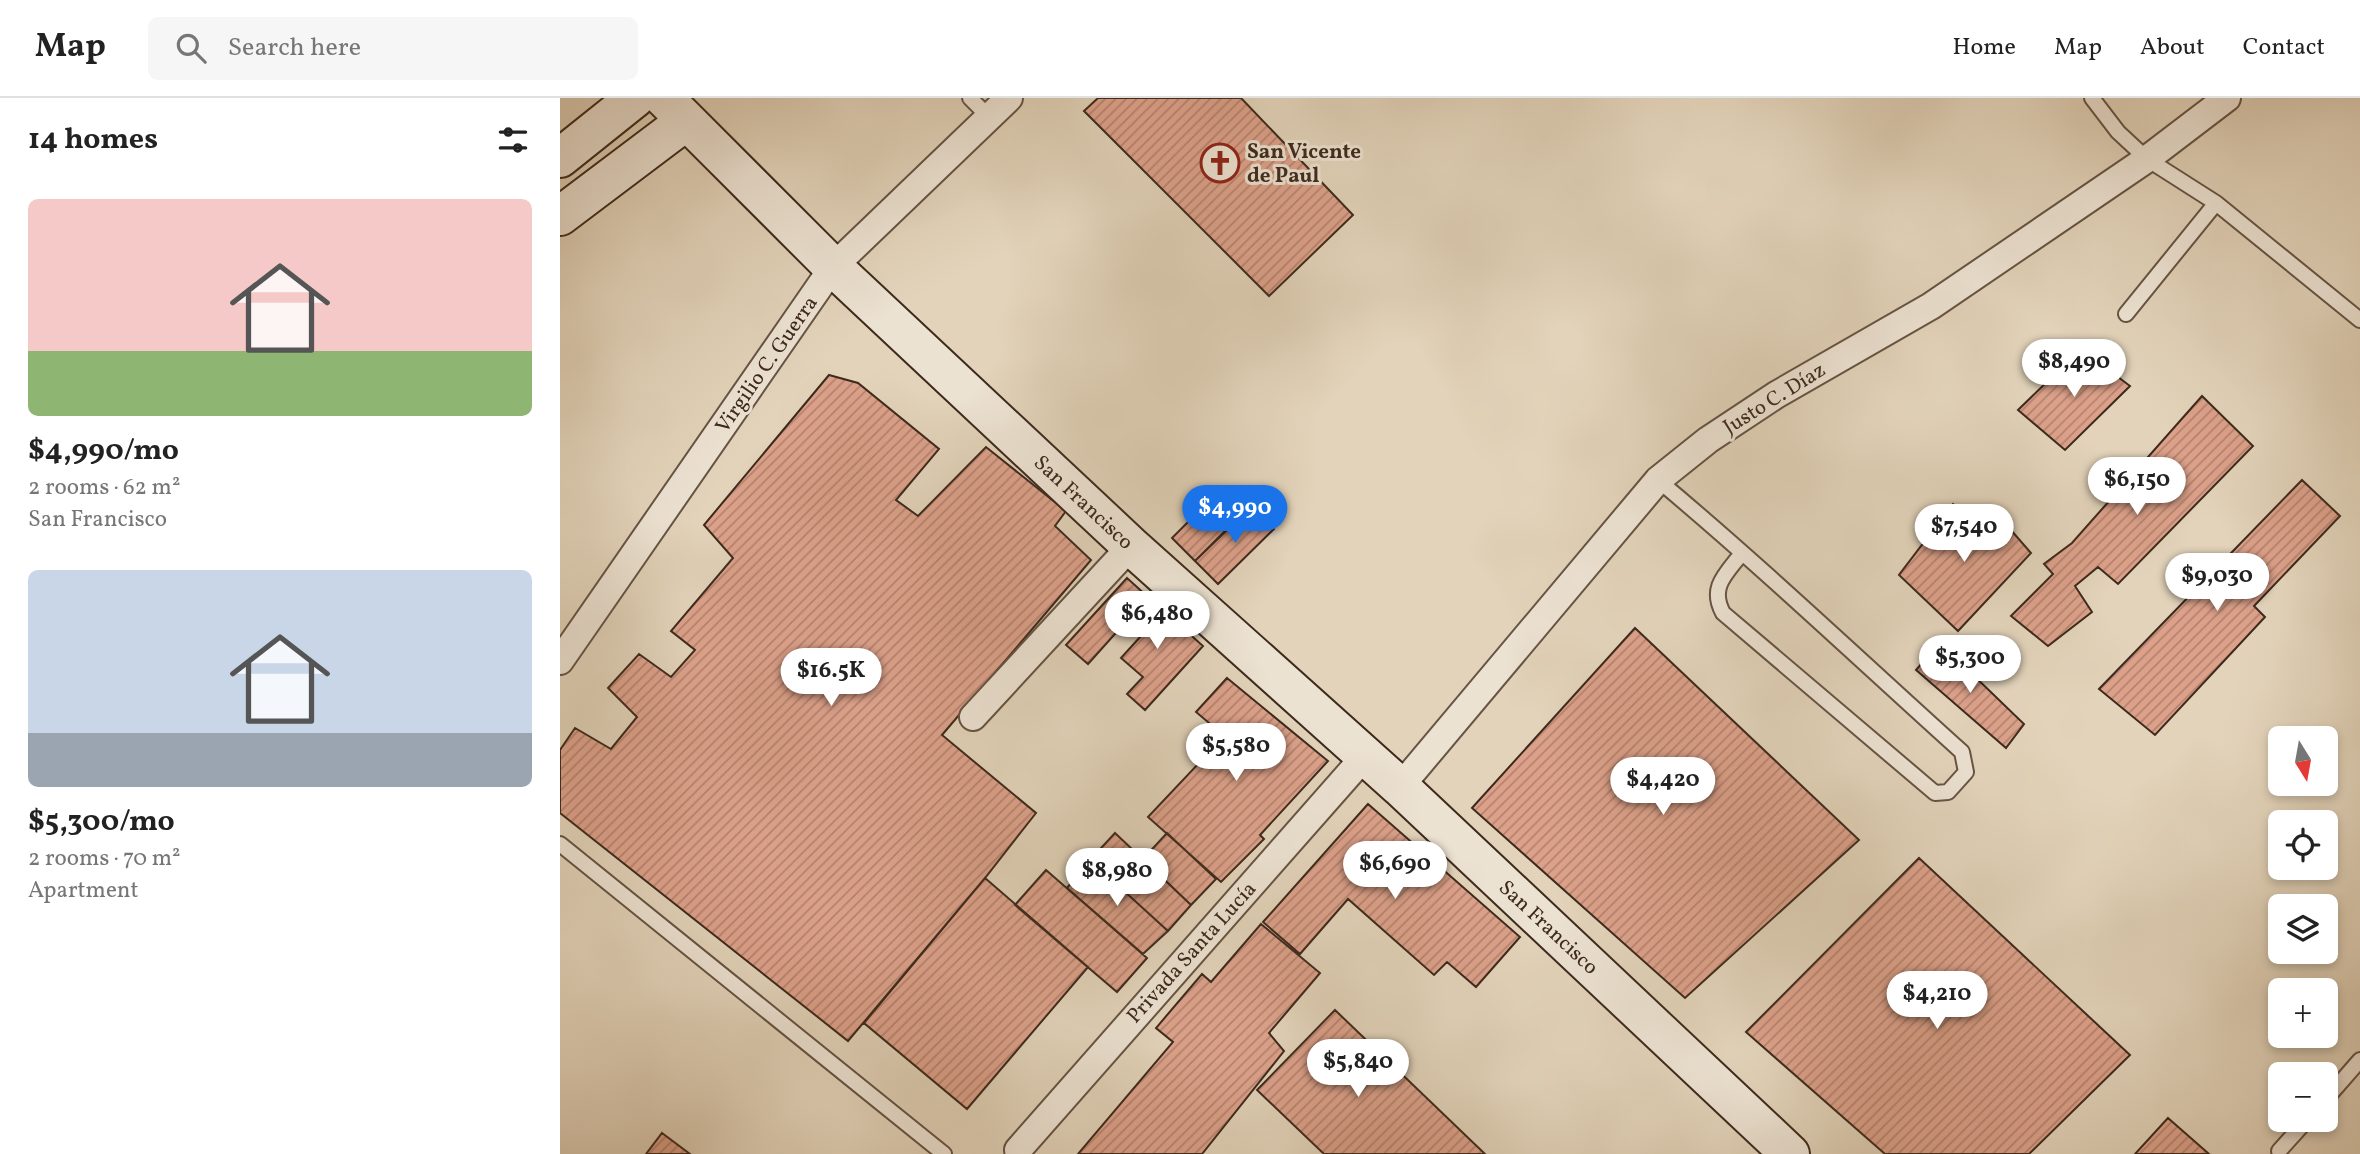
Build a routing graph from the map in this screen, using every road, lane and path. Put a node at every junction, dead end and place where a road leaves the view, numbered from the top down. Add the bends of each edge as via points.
1 (635, 98) edge
2 (970, 98) edge
3 (1009, 98) edge
4 (2092, 98) edge
5 (2227, 98) edge
6 (675, 109) edge
7 (989, 117) junction
8 (560, 158) edge
9 (2147, 159) junction
10 (2216, 203) junction
11 (560, 216) edge
12 (833, 267) junction
13 (2126, 314) dead end
14 (2360, 320) edge
15 (1658, 480) junction
16 (1131, 546) junction
17 (1742, 553) junction
18 (560, 662) edge
19 (973, 716) dead end
20 (1365, 756) junction
21 (1400, 788) junction
22 (560, 844) edge
23 (2360, 1060) edge
24 (2338, 1085) edge
25 (2296, 1132) edge
26 (1017, 1150) dead end
27 (2279, 1151) dead end
28 (944, 1154) edge
29 (1790, 1154) edge

1 - 8 street
2 - 7 lane
3 - 7 street, Virgilio C. Guerra
4 - 9 lane
5 - 9 street, Justo C. Díaz
6 - 11 street
6 - 12 street, San Francisco
7 - 12 street, Virgilio C. Guerra
9 - 10 lane
9 - 15 street, Justo C. Díaz via 1931,306 1707,440
10 - 13 lane
10 - 14 lane
12 - 16 street, San Francisco
12 - 18 street, Virgilio C. Guerra
15 - 17 lane
15 - 21 street, Justo C. Díaz
16 - 19 street
16 - 20 street, San Francisco
17 - 17 lane via 1717,585 1716,601 1723,613 1934,793 1948,792 1966,772 1962,752
20 - 21 street, San Francisco
20 - 26 street, Privada Santa Lucía
21 - 29 street, San Francisco
22 - 28 lane
23 - 24 lane
25 - 27 lane

